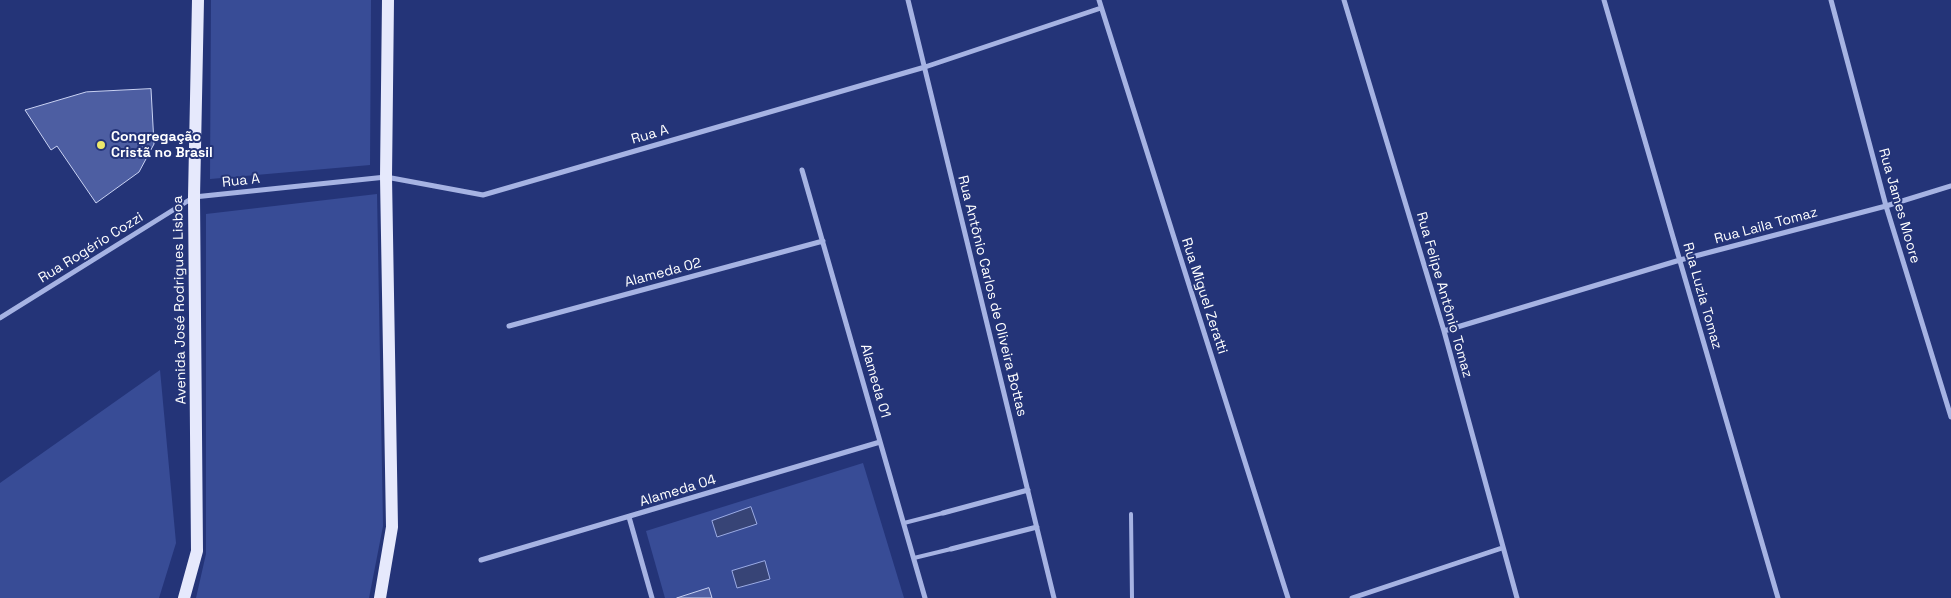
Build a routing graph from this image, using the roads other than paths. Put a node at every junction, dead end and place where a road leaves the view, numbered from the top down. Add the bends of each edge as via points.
1 (198, 0) edge
2 (388, 0) edge
3 (908, 0) edge
4 (1099, 0) edge
5 (1344, 0) edge
6 (1604, 0) edge
7 (1832, 0) edge
8 (1101, 8) junction
9 (924, 67) junction
10 (802, 170) dead end
11 (386, 177) junction
12 (1951, 186) edge
13 (194, 197) junction
14 (1886, 206) junction
15 (823, 241) junction
16 (1680, 260) junction
17 (0, 317) edge
18 (509, 326) dead end
19 (1444, 331) junction
20 (1951, 417) edge
21 (880, 442) junction
22 (1028, 490) junction
23 (943, 512) joint
24 (1131, 514) dead end
25 (629, 517) junction
26 (904, 523) junction
27 (1037, 527) junction
28 (1502, 548) junction
29 (951, 549) joint
30 (914, 558) junction
31 (481, 560) dead end
32 (184, 598) edge
33 (380, 598) edge
34 (652, 598) edge
35 (925, 598) edge
36 (1054, 598) edge
37 (1132, 598) edge
38 (1288, 598) edge
39 (1352, 598) edge
40 (1517, 598) edge
41 (1778, 598) edge

1 - 13 main road, Avenida José Rodrigues Lisboa
2 - 11 main road
3 - 9 street, Rua Antônio Carlos de Oliveira Bottas
4 - 8 street, Rua Miguel Zeratti
5 - 19 street, Rua Felipe Antônio Tomaz
6 - 16 street, Rua Luzia Tomaz
7 - 14 street, Rua James Moore
8 - 9 street, Rua A
8 - 38 street, Rua Miguel Zeratti
9 - 11 street, Rua A via 483,195
9 - 22 street, Rua Antônio Carlos de Oliveira Bottas
10 - 15 street, Alameda 01
11 - 13 street, Rua A
11 - 33 main road via 392,527
12 - 14 street, Rua Laila Tomaz
13 - 17 street, Rua Rogério Cozzi
13 - 32 main road, Avenida José Rodrigues Lisboa via 197,551
14 - 16 street, Rua Laila Tomaz
14 - 20 street, Rua James Moore
15 - 18 street, Alameda 02
15 - 21 street, Alameda 01
16 - 19 street, Rua Laila Tomaz
16 - 41 street, Rua Luzia Tomaz
19 - 28 street, Rua Felipe Antônio Tomaz
21 - 25 street, Alameda 04
21 - 26 street, Alameda 01
22 - 23 street
22 - 27 street, Rua Antônio Carlos de Oliveira Bottas
23 - 26 lane
24 - 37 lane
25 - 31 street, Alameda 04
25 - 34 street
26 - 30 street, Alameda 01
27 - 29 street
27 - 36 street, Rua Antônio Carlos de Oliveira Bottas
28 - 39 street
28 - 40 street, Rua Felipe Antônio Tomaz
29 - 30 lane
30 - 35 street, Alameda 01

